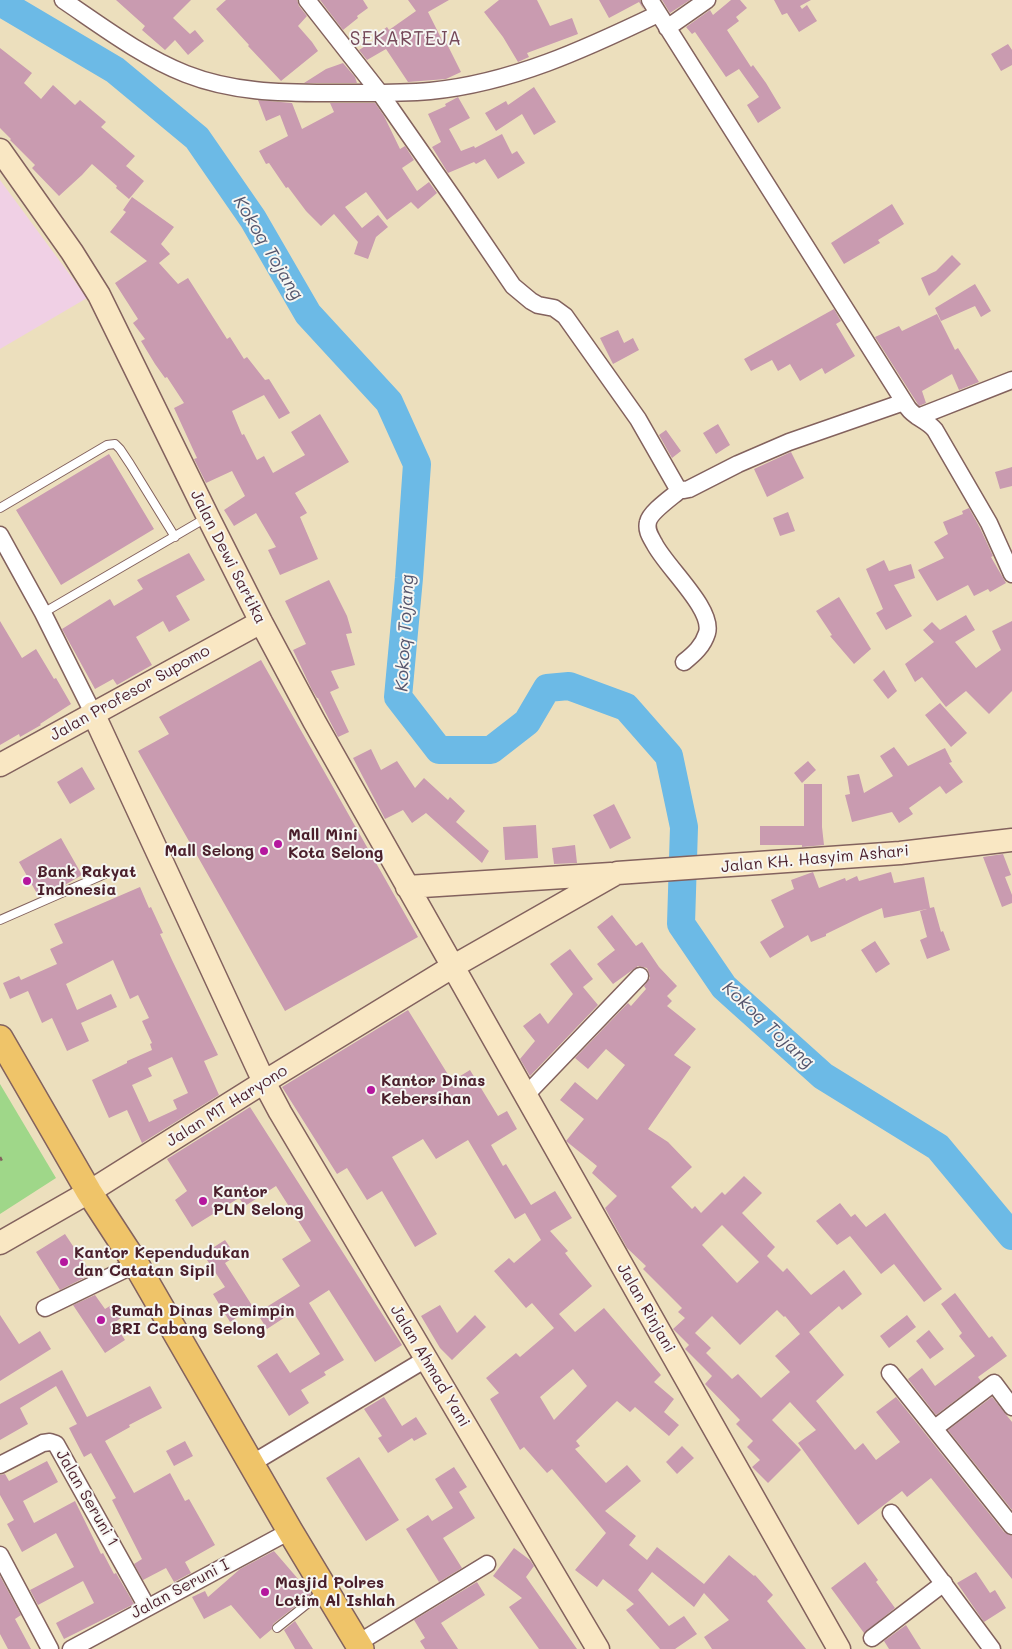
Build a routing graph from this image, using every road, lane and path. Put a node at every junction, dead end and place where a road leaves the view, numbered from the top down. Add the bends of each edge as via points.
1 (63, 0) edge
2 (307, 0) edge
3 (650, 0) edge
4 (707, 0) edge
5 (663, 21) junction
6 (380, 93) junction
7 (0, 150) edge
8 (1012, 380) edge
9 (904, 402) junction
10 (918, 417) junction
11 (680, 490) junction
12 (0, 508) edge
13 (208, 517) junction
14 (0, 535) edge
15 (175, 537) junction
16 (1012, 574) edge
17 (43, 613) junction
18 (261, 622) junction
19 (684, 662) dead end
20 (93, 713) junction
21 (0, 765) edge
22 (1012, 840) edge
23 (617, 873) junction
24 (105, 874) dead end
25 (408, 887) junction
26 (0, 920) edge
27 (452, 967) junction
28 (640, 976) dead end
29 (0, 1038) edge
30 (264, 1082) junction
31 (526, 1096) junction
32 (0, 1157) edge
33 (0, 1163) edge
34 (89, 1192) junction
35 (0, 1243) edge
36 (136, 1264) junction
37 (44, 1308) dead end
38 (426, 1359) junction
39 (890, 1373) dead end
40 (1012, 1407) edge
41 (935, 1428) junction
42 (251, 1464) junction
43 (0, 1465) edge
44 (891, 1513) dead end
45 (1012, 1526) edge
46 (290, 1531) junction
47 (0, 1555) edge
48 (487, 1564) dead end
49 (944, 1583) junction
50 (326, 1590) junction
51 (147, 1607) junction
52 (277, 1628) dead end
53 (872, 1638) dead end
54 (359, 1646) edge
55 (50, 1649) edge
56 (71, 1649) edge
57 (598, 1649) edge
58 (839, 1649) edge
59 (992, 1649) edge

1 - 6 street via 153,59 222,86 254,91
2 - 6 street
3 - 5 street
4 - 5 street
5 - 6 street via 529,71 430,91
5 - 9 street
6 - 11 street via 513,286 531,302 554,308 565,316 638,419
7 - 13 street, Jalan Dewi Sartika via 99,294
8 - 10 street
9 - 10 street
9 - 11 street via 789,442 689,489
10 - 16 street via 935,430 989,522
11 - 19 street via 648,520 647,529 658,553 708,620 707,632 699,649
12 - 15 lane via 107,445 115,444
13 - 15 lane
13 - 18 street, Jalan Dewi Sartika
14 - 17 street
15 - 17 lane
17 - 20 street
18 - 20 street, Jalan Profesor Supomo
18 - 25 street, Jalan Dewi Sartika
20 - 21 street, Jalan Profesor Supomo
20 - 30 street, Jalan Ahmad Yani
22 - 23 street, Jalan KH. Hasyim Ashari via 900,852
23 - 25 street, Jalan KH. Hasyim Ashari
23 - 27 street, Jalan KH. Hasyim Ashari
24 - 26 lane
25 - 27 street, Jalan Dewi Sartika
27 - 30 street, Jalan MT Haryono
27 - 31 street, Jalan Rinjani
28 - 31 street
29 - 34 main road
30 - 34 street, Jalan MT Haryono
30 - 38 street, Jalan Ahmad Yani
31 - 58 street, Jalan Rinjani
32 - 33 path
34 - 35 street, Jalan MT Haryono
34 - 36 main road
36 - 37 street
36 - 42 main road
38 - 42 street
38 - 57 street, Jalan Ahmad Yani
39 - 41 street
40 - 41 street via 994,1383
41 - 45 street
42 - 46 main road
43 - 51 street, Jalan Seruni 1 via 43,1442 56,1444
44 - 49 street
46 - 50 main road
46 - 51 street, Jalan Seruni I
47 - 55 street
48 - 54 street
49 - 53 street
49 - 59 street
50 - 52 lane
50 - 54 main road
51 - 56 street, Jalan Seruni I

